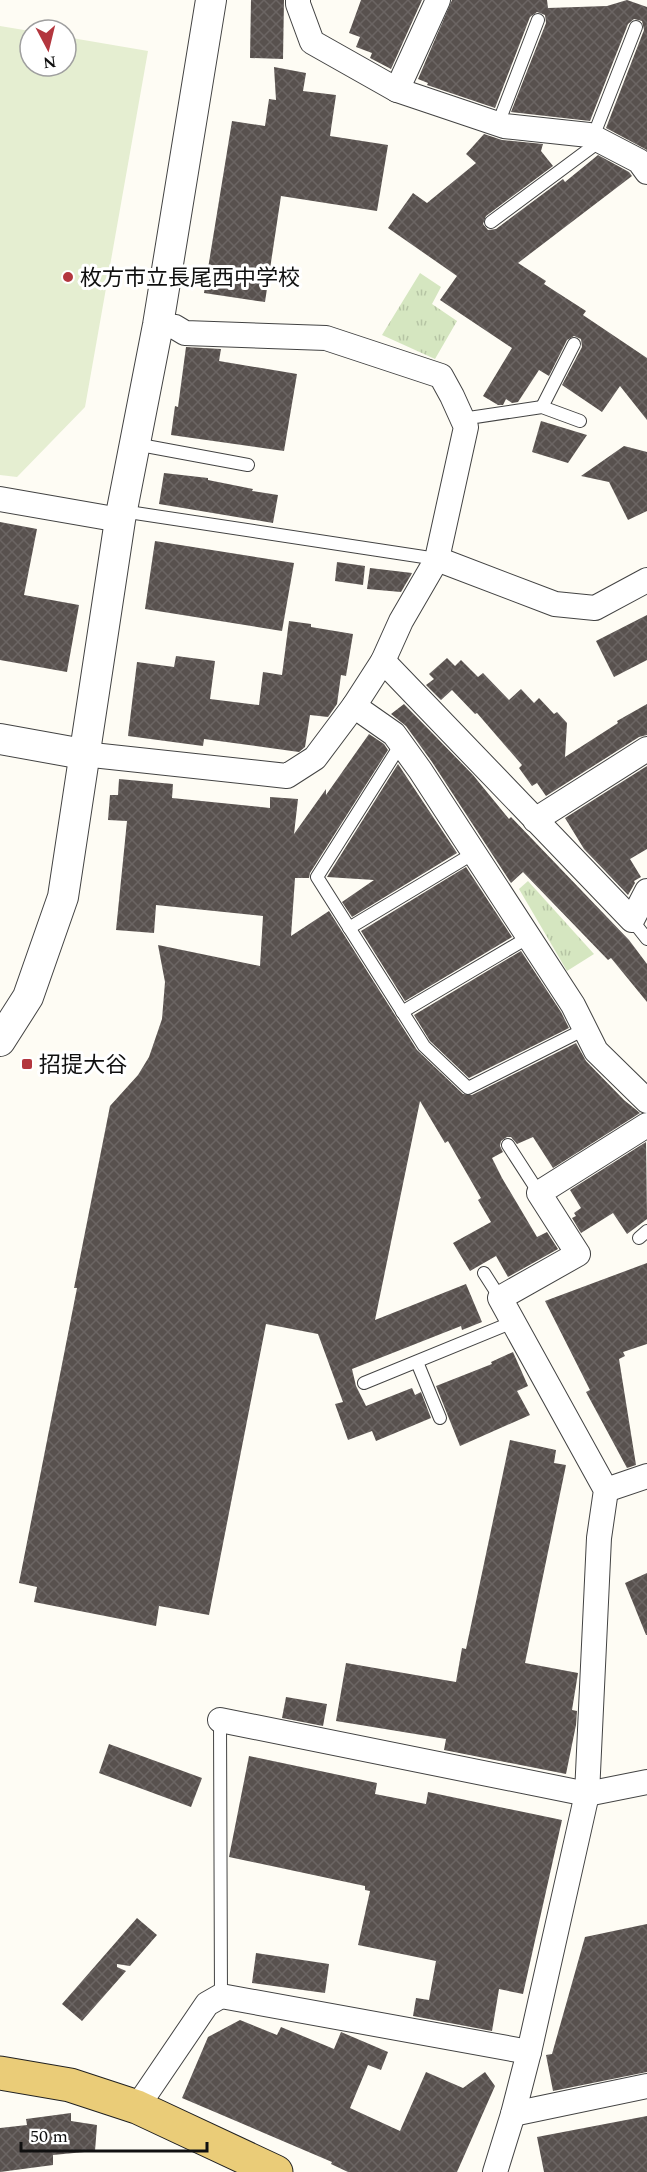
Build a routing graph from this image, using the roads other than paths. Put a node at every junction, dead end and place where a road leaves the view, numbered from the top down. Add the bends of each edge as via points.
1 (211, 0) edge
2 (298, 0) edge
3 (438, 0) edge
4 (538, 20) dead end
5 (636, 27) dead end
6 (397, 90) junction
7 (498, 124) junction
8 (597, 139) junction
9 (647, 172) edge
10 (491, 222) dead end
11 (158, 325) junction
12 (574, 344) dead end
13 (542, 407) junction
14 (462, 419) junction
15 (580, 421) dead end
16 (135, 444) junction
17 (248, 465) dead end
18 (0, 499) edge
19 (121, 515) junction
20 (437, 559) junction
21 (647, 580) edge
22 (383, 660) junction
23 (354, 706) junction
24 (0, 740) edge
25 (402, 744) junction
26 (647, 749) edge
27 (83, 754) junction
28 (535, 820) junction
29 (474, 853) junction
30 (647, 891) edge
31 (632, 920) junction
32 (349, 928) junction
33 (529, 937) junction
34 (647, 939) edge
35 (402, 1012) junction
36 (585, 1029) junction
37 (0, 1041) edge
38 (647, 1101) edge
39 (647, 1125) edge
40 (508, 1145) dead end
41 (538, 1193) junction
42 (484, 1273) dead end
43 (500, 1298) junction
44 (513, 1322) junction
45 (417, 1362) junction
46 (364, 1383) dead end
47 (440, 1418) dead end
48 (647, 1476) edge
49 (606, 1490) junction
50 (220, 1720) joint
51 (647, 1782) edge
52 (586, 1794) junction
53 (221, 1996) junction
54 (529, 2052) junction
55 (0, 2073) edge
56 (647, 2086) edge
57 (137, 2107) junction
58 (513, 2114) junction
59 (276, 2172) edge
60 (495, 2172) edge

1 - 11 street
2 - 6 street via 312,42
3 - 6 street
4 - 7 lane
5 - 8 lane
6 - 7 street
7 - 8 street
8 - 9 street via 639,161
8 - 10 lane
11 - 14 street via 185,333 326,338 441,376
11 - 16 street
12 - 13 lane
13 - 14 lane
13 - 15 lane
14 - 20 street via 466,428
16 - 17 lane
16 - 19 street
18 - 19 street
19 - 20 lane
19 - 27 street
20 - 21 street via 555,604 595,608
20 - 22 street
22 - 23 street
22 - 28 street
23 - 25 street
23 - 27 street via 315,758 287,776
24 - 27 street
25 - 29 street
25 - 32 lane via 317,877
26 - 28 street
27 - 37 street via 63,897 28,997
28 - 31 street
29 - 32 lane
29 - 33 street
30 - 31 street
31 - 34 lane
32 - 35 lane
33 - 35 lane
33 - 36 street
35 - 36 lane via 424,1046 468,1088
36 - 38 street via 596,1051
39 - 41 street
40 - 41 lane
41 - 43 street via 578,1254
42 - 43 lane
43 - 44 street
44 - 45 lane
44 - 49 street
45 - 46 lane
45 - 47 lane
48 - 49 street
49 - 52 street via 599,1538
50 - 52 street
50 - 53 lane
51 - 52 street
52 - 54 street
53 - 54 street
53 - 57 street via 207,2004
54 - 58 street
55 - 57 main road via 70,2085
56 - 58 street
57 - 59 main road
58 - 60 street

